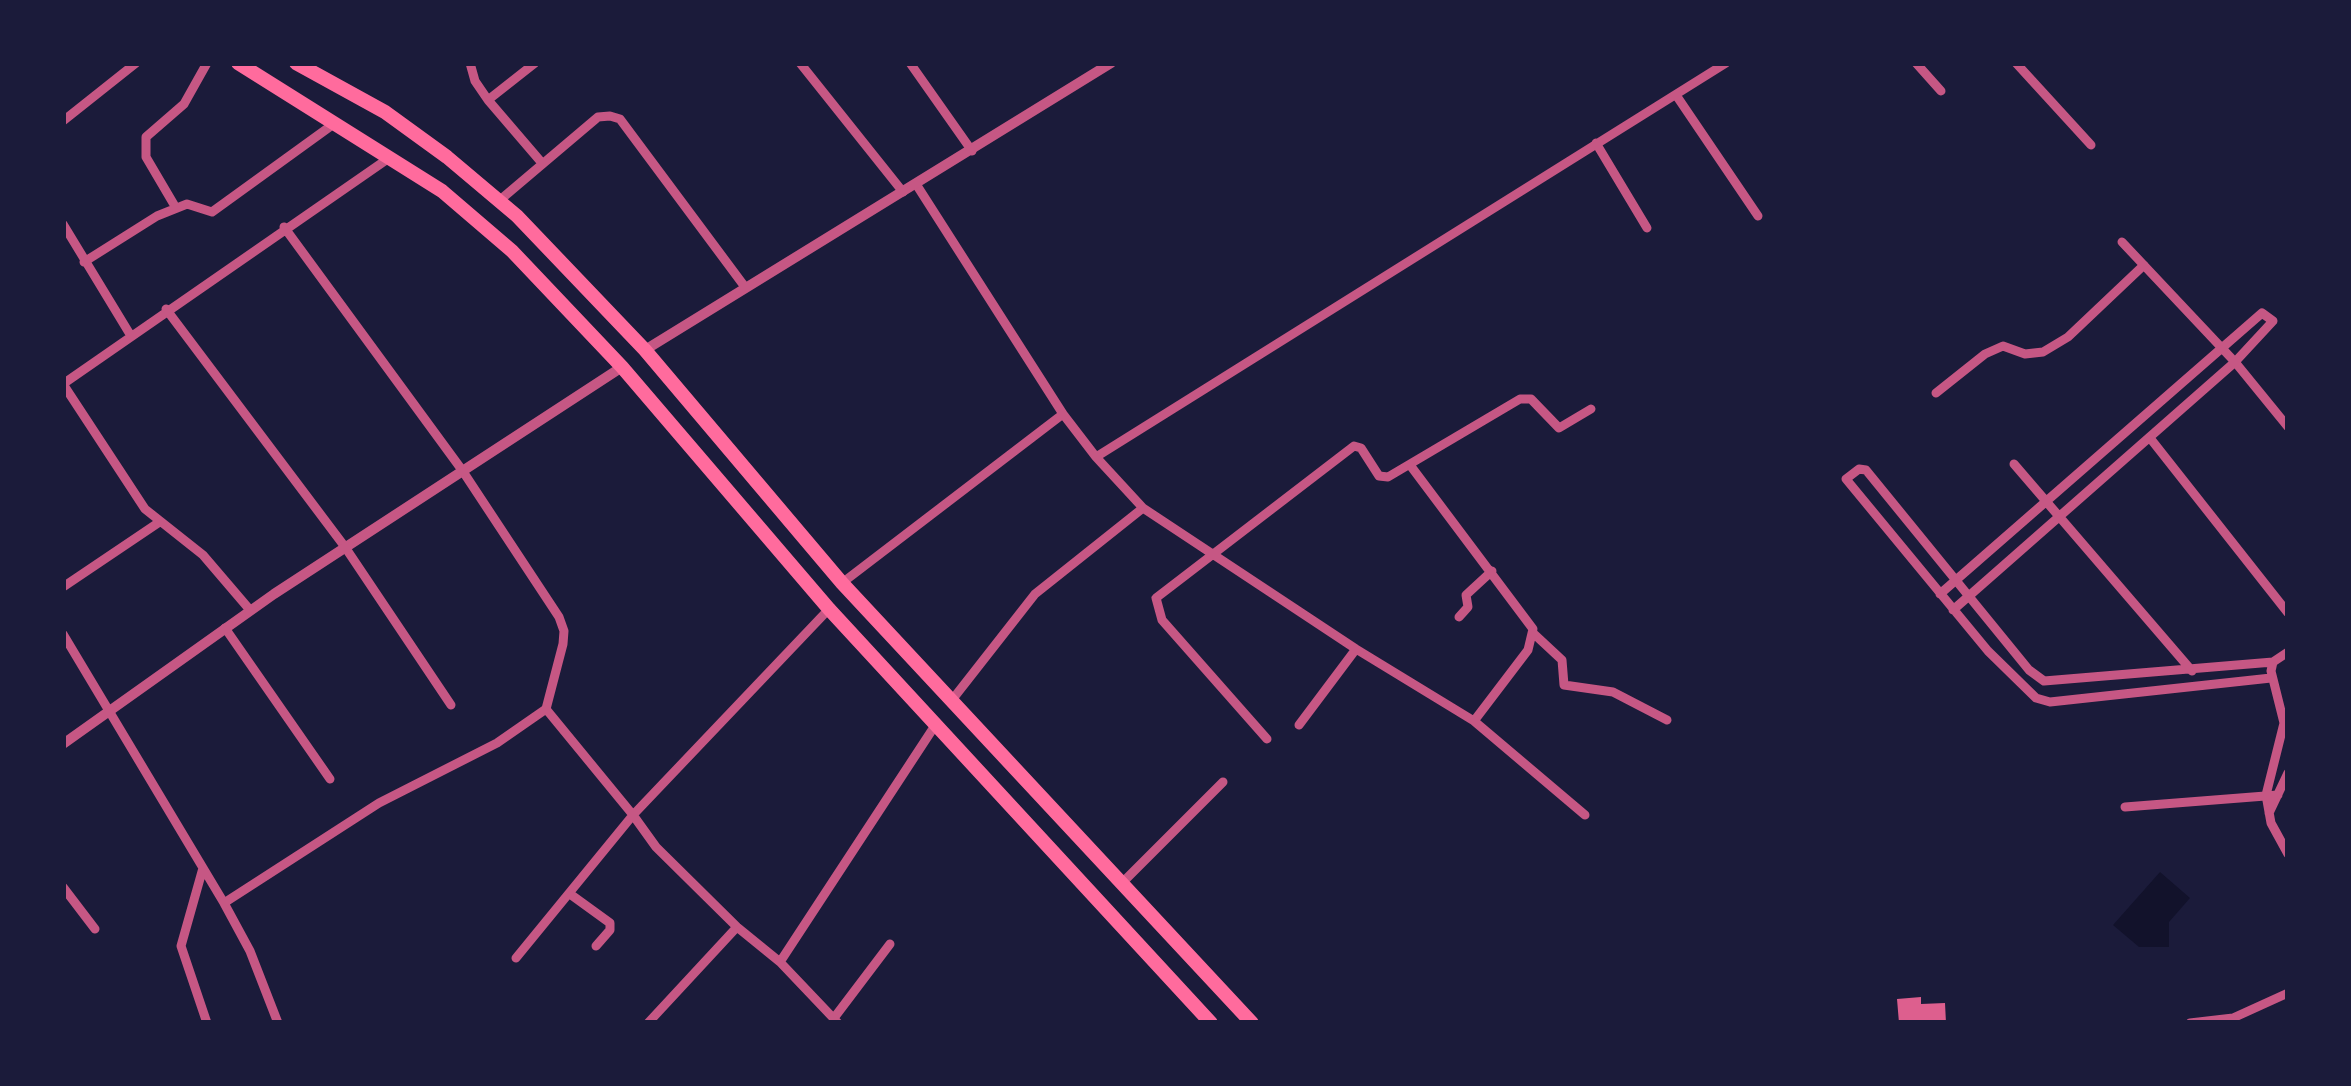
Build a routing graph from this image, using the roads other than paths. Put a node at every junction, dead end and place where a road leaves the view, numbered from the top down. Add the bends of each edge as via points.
1 (136, 63) edge
2 (207, 63) edge
3 (238, 63) edge
4 (296, 63) edge
5 (470, 63) edge
6 (535, 63) edge
7 (800, 63) edge
8 (910, 63) edge
9 (1111, 63) edge
10 (1726, 63) edge
11 (1916, 63) edge
12 (2016, 63) edge
13 (1941, 91) dead end
14 (1676, 95) junction
15 (488, 100) junction
16 (63, 121) edge
17 (335, 123) junction
18 (1596, 143) junction
19 (2091, 145) dead end
20 (972, 151) junction
21 (390, 157) junction
22 (542, 163) junction
23 (916, 184) junction
24 (903, 192) junction
25 (500, 200) junction
26 (176, 208) junction
27 (1758, 216) dead end
28 (63, 224) edge
29 (284, 227) junction
30 (1647, 228) dead end
31 (2122, 242) dead end
32 (84, 262) junction
33 (2144, 265) junction
34 (745, 287) junction
35 (166, 309) junction
36 (131, 336) junction
37 (2222, 349) junction
38 (645, 350) junction
39 (2235, 362) junction
40 (622, 367) junction
41 (63, 384) edge
42 (1936, 393) dead end
43 (1591, 409) dead end
44 (1064, 414) junction
45 (2288, 427) edge
46 (2150, 438) junction
47 (1096, 457) junction
48 (2014, 464) dead end
49 (1410, 465) junction
50 (462, 470) junction
51 (2043, 502) junction
52 (1143, 508) junction
53 (2057, 518) junction
54 (158, 523) junction
55 (345, 547) junction
56 (1214, 556) junction
57 (1492, 571) junction
58 (1956, 578) junction
59 (842, 584) junction
60 (63, 587) edge
61 (1940, 594) junction
62 (1970, 595) junction
63 (829, 608) junction
64 (250, 610) junction
65 (1953, 610) junction
66 (2288, 613) edge
67 (1460, 617) dead end
68 (225, 628) junction
69 (1533, 633) junction
70 (63, 634) edge
71 (1356, 649) junction
72 (2287, 650) edge
73 (2273, 662) junction
74 (2192, 671) junction
75 (2109, 677) junction
76 (2271, 678) junction
77 (2044, 682) junction
78 (2283, 692) edge
79 (2113, 695) junction
80 (2036, 698) junction
81 (952, 700) junction
82 (452, 705) dead end
83 (546, 709) junction
84 (107, 711) junction
85 (1667, 720) dead end
86 (1474, 721) junction
87 (936, 724) junction
88 (1299, 725) dead end
89 (1267, 739) dead end
90 (63, 744) edge
91 (2288, 773) edge
92 (330, 779) dead end
93 (1223, 782) dead end
94 (2266, 795) junction
95 (2278, 795) junction
96 (2125, 807) dead end
97 (2269, 813) junction
98 (633, 814) junction
99 (1585, 815) dead end
100 (2288, 854) edge
101 (203, 868) junction
102 (1122, 884) junction
103 (63, 887) edge
104 (570, 894) junction
105 (224, 903) junction
106 (737, 927) junction
107 (94, 929) dead end
108 (890, 944) dead end
109 (596, 946) dead end
110 (516, 958) dead end
111 (780, 962) junction
112 (2288, 993) edge
113 (836, 1021) edge
114 (207, 1023) edge
115 (278, 1023) edge
116 (648, 1023) edge
117 (1211, 1023) edge
118 (1252, 1023) edge
119 (2190, 1023) edge

1 - 16 street
2 - 26 street via 184,104 146,137 146,158
3 - 17 highway
4 - 25 highway via 385,112
5 - 15 street
6 - 15 street
7 - 24 street
8 - 20 street
9 - 20 street
10 - 14 street
11 - 13 street
12 - 19 street
14 - 18 street
14 - 27 street
15 - 22 street
17 - 21 highway
17 - 26 street via 212,212
18 - 30 street
18 - 47 street
20 - 23 street
21 - 29 street
21 - 40 highway via 480,221
22 - 25 street
22 - 34 street via 598,117 620,119
23 - 24 street
23 - 44 street
24 - 34 street
25 - 38 highway
26 - 32 street
28 - 32 street
29 - 35 street
29 - 50 street
31 - 33 street
32 - 36 street
33 - 37 street
33 - 42 street via 2056,345 2026,354 2003,346
34 - 38 street
35 - 36 street
35 - 55 street
36 - 41 street
37 - 39 street
37 - 39 street via 2266,313 2274,325
37 - 51 street
38 - 59 highway
39 - 45 street
39 - 46 street
40 - 50 street
40 - 63 highway
41 - 54 street
43 - 49 street via 1558,428 1531,399 1520,398
44 - 47 street
44 - 59 street
46 - 53 street
46 - 66 street
47 - 52 street
48 - 51 street
49 - 56 street via 1381,477 1360,448 1351,448
49 - 57 street
50 - 55 street
50 - 83 street via 564,631
51 - 53 street
51 - 58 street
52 - 56 street
52 - 81 street via 1035,594
53 - 62 street
53 - 74 street
54 - 60 street
54 - 64 street via 203,555
55 - 64 street
55 - 82 street
56 - 71 street
56 - 89 street via 1156,605
57 - 67 street via 1466,596
57 - 69 street
58 - 61 street
58 - 61 street via 1866,470 1847,478
58 - 62 street
59 - 81 highway
61 - 65 street
62 - 65 street
62 - 77 street
63 - 87 highway
63 - 98 street
64 - 68 street
65 - 80 street
68 - 84 street
68 - 92 street
69 - 85 street via 1562,660 1566,686 1613,692
69 - 86 street
70 - 84 street
71 - 86 street
71 - 88 street
72 - 73 street
73 - 74 street
73 - 76 street
74 - 75 street
75 - 77 street
75 - 79 street
76 - 78 street
76 - 79 street
77 - 80 street
78 - 94 street via 2283,732
79 - 80 street
81 - 102 highway
83 - 98 street
83 - 105 street
84 - 90 street
84 - 101 street
86 - 99 street
87 - 111 street
87 - 117 highway
91 - 95 street
93 - 102 street
94 - 95 street
94 - 96 street
94 - 97 street
95 - 97 street
97 - 100 street
98 - 104 street
98 - 106 street
101 - 105 street
101 - 114 street via 182,946
102 - 118 highway
103 - 107 street
104 - 109 street via 610,923
104 - 110 street
105 - 115 street
106 - 111 street
106 - 116 street
108 - 113 street
111 - 113 street
112 - 119 street via 2233,1018

